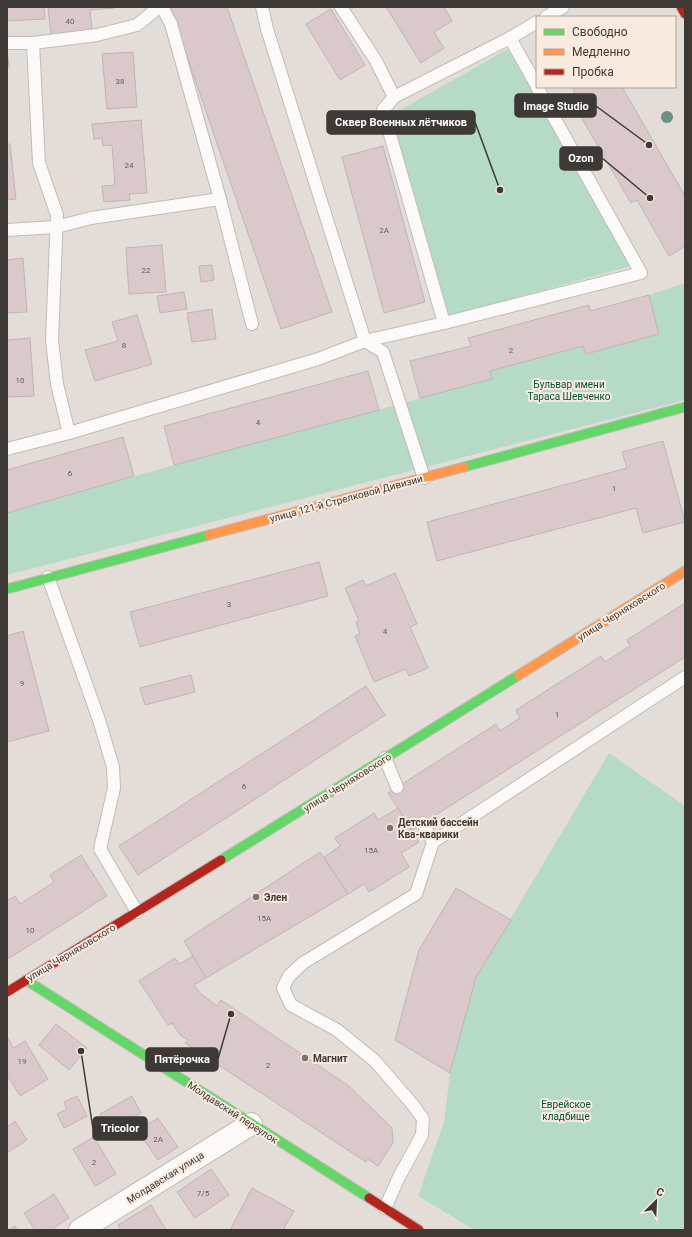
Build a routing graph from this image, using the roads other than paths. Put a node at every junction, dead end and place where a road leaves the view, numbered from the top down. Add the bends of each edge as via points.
1 (161, 7) edge
2 (262, 7) edge
3 (341, 7) edge
4 (563, 7) edge
5 (681, 7) edge
6 (685, 14) edge
7 (548, 16) edge
8 (536, 23) edge
9 (510, 38) junction
10 (7, 43) edge
11 (33, 43) junction
12 (536, 85) edge
13 (538, 88) edge
14 (394, 97) junction
15 (220, 199) junction
16 (56, 227) junction
17 (7, 230) edge
18 (444, 323) junction
19 (252, 324) dead end
20 (365, 341) junction
21 (685, 407) edge
22 (69, 433) junction
23 (7, 449) edge
24 (424, 478) junction
25 (685, 571) edge
26 (48, 577) junction
27 (7, 588) edge
28 (685, 677) edge
29 (385, 758) junction
30 (397, 787) dead end
31 (423, 823) dead end
32 (433, 842) junction
33 (137, 912) junction
34 (26, 980) junction
35 (7, 992) edge
36 (251, 1124) junction
37 (385, 1208) junction
38 (80, 1230) edge
39 (419, 1230) edge

1 - 11 lane via 136,25 97,35
1 - 15 lane via 171,24
2 - 20 lane
3 - 14 lane via 376,61
4 - 7 lane
5 - 6 street
8 - 9 lane
9 - 12 lane
9 - 14 lane
10 - 11 lane
11 - 16 lane via 39,163 57,216
13 - 18 lane via 641,273
14 - 18 lane via 383,110
15 - 16 lane via 91,218
15 - 19 lane
16 - 17 lane
16 - 22 lane via 52,340 57,384
18 - 20 lane
20 - 22 lane via 318,359
20 - 24 lane via 383,352
21 - 24 street, улица 121-й Стрелковой Дивизии
22 - 23 lane
24 - 26 street, улица 121-й Стрелковой Дивизии
25 - 29 street, улица Черняховского
26 - 27 street, улица 121-й Стрелковой Дивизии
26 - 33 lane via 113,767 114,788 100,849
28 - 32 lane
29 - 30 lane
29 - 33 street, улица Черняховского
31 - 32 lane
32 - 37 lane via 416,894 303,962 289,976 283,988 290,1005 337,1030 375,1061 423,1118 422,1135
33 - 34 street, улица Черняховского
34 - 35 street, улица Черняховского
34 - 36 street, Молдавский переулок
36 - 37 street, Молдавский переулок
36 - 38 street, Молдавская улица
37 - 39 street, Молдавский переулок

